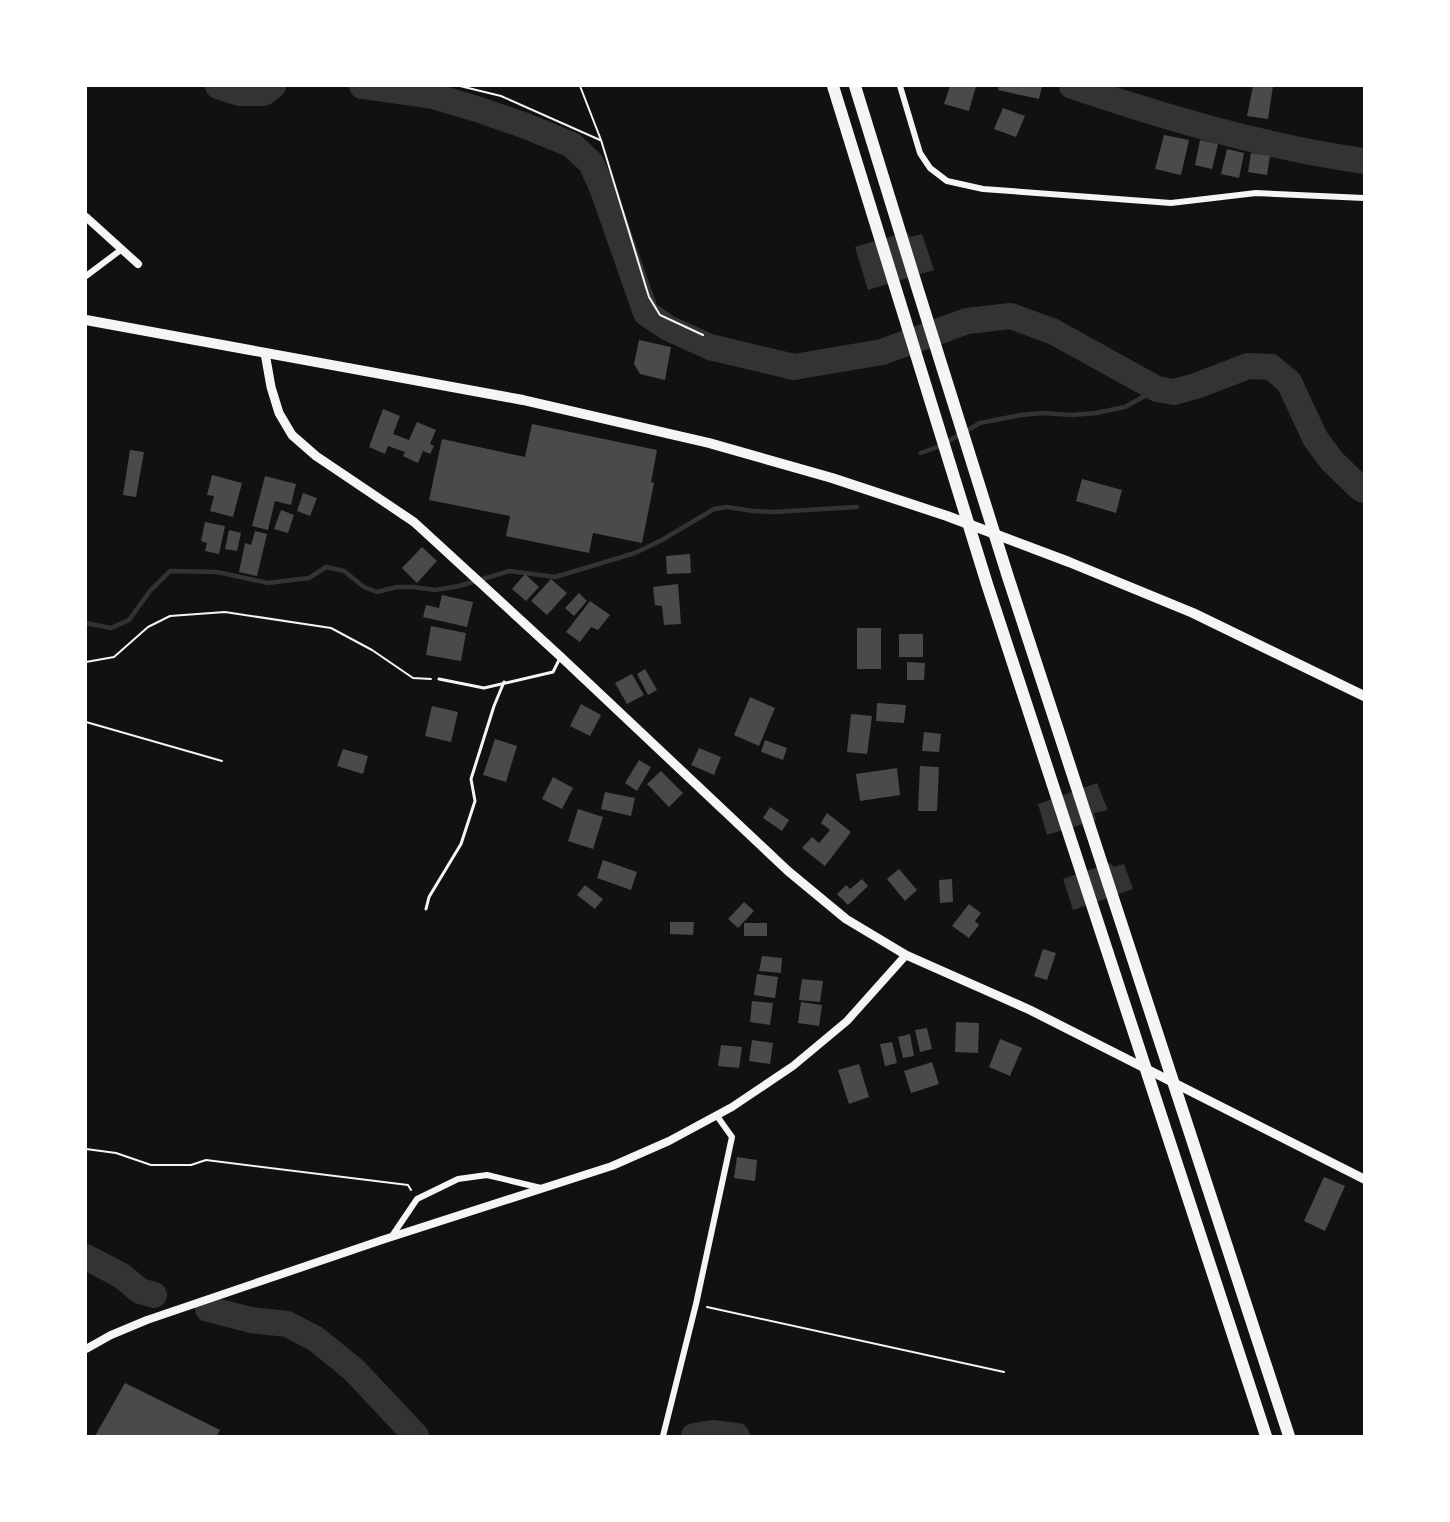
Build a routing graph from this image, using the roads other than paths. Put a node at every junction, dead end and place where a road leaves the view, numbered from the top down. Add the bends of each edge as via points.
1 (833, 86) edge
2 (855, 86) edge
3 (900, 86) edge
4 (1365, 198) edge
5 (86, 217) edge
6 (122, 249) junction
7 (138, 264) dead end
8 (86, 276) edge
9 (86, 320) edge
10 (265, 353) junction
11 (561, 657) junction
12 (439, 679) road end
13 (504, 682) junction
14 (1365, 696) edge
15 (426, 909) dead end
16 (906, 955) junction
17 (717, 1116) junction
18 (1365, 1179) edge
19 (542, 1189) junction
20 (392, 1237) junction
21 (86, 1349) edge
22 (664, 1433) edge
23 (1266, 1437) edge
24 (1289, 1437) edge

1 - 23 highway via 987,584
2 - 24 highway via 1008,577
3 - 4 street via 920,153 930,168 947,181 983,189 1171,203 1256,193
5 - 6 street
6 - 7 street
6 - 8 street
9 - 10 highway
10 - 11 main road via 279,413 292,435 316,456 414,522
10 - 14 highway via 534,402 709,443 832,478 1069,562 1193,613
11 - 13 lane via 553,672
11 - 16 main road via 788,871 846,920
12 - 13 lane via 483,688
13 - 15 lane via 471,779 475,801 461,844 429,897
16 - 17 street via 847,1021 793,1066
16 - 18 main road via 1030,1010
17 - 19 street via 612,1166
17 - 22 street via 732,1137
19 - 20 street
19 - 20 street via 488,1175 458,1179 417,1199
20 - 21 street via 147,1320

